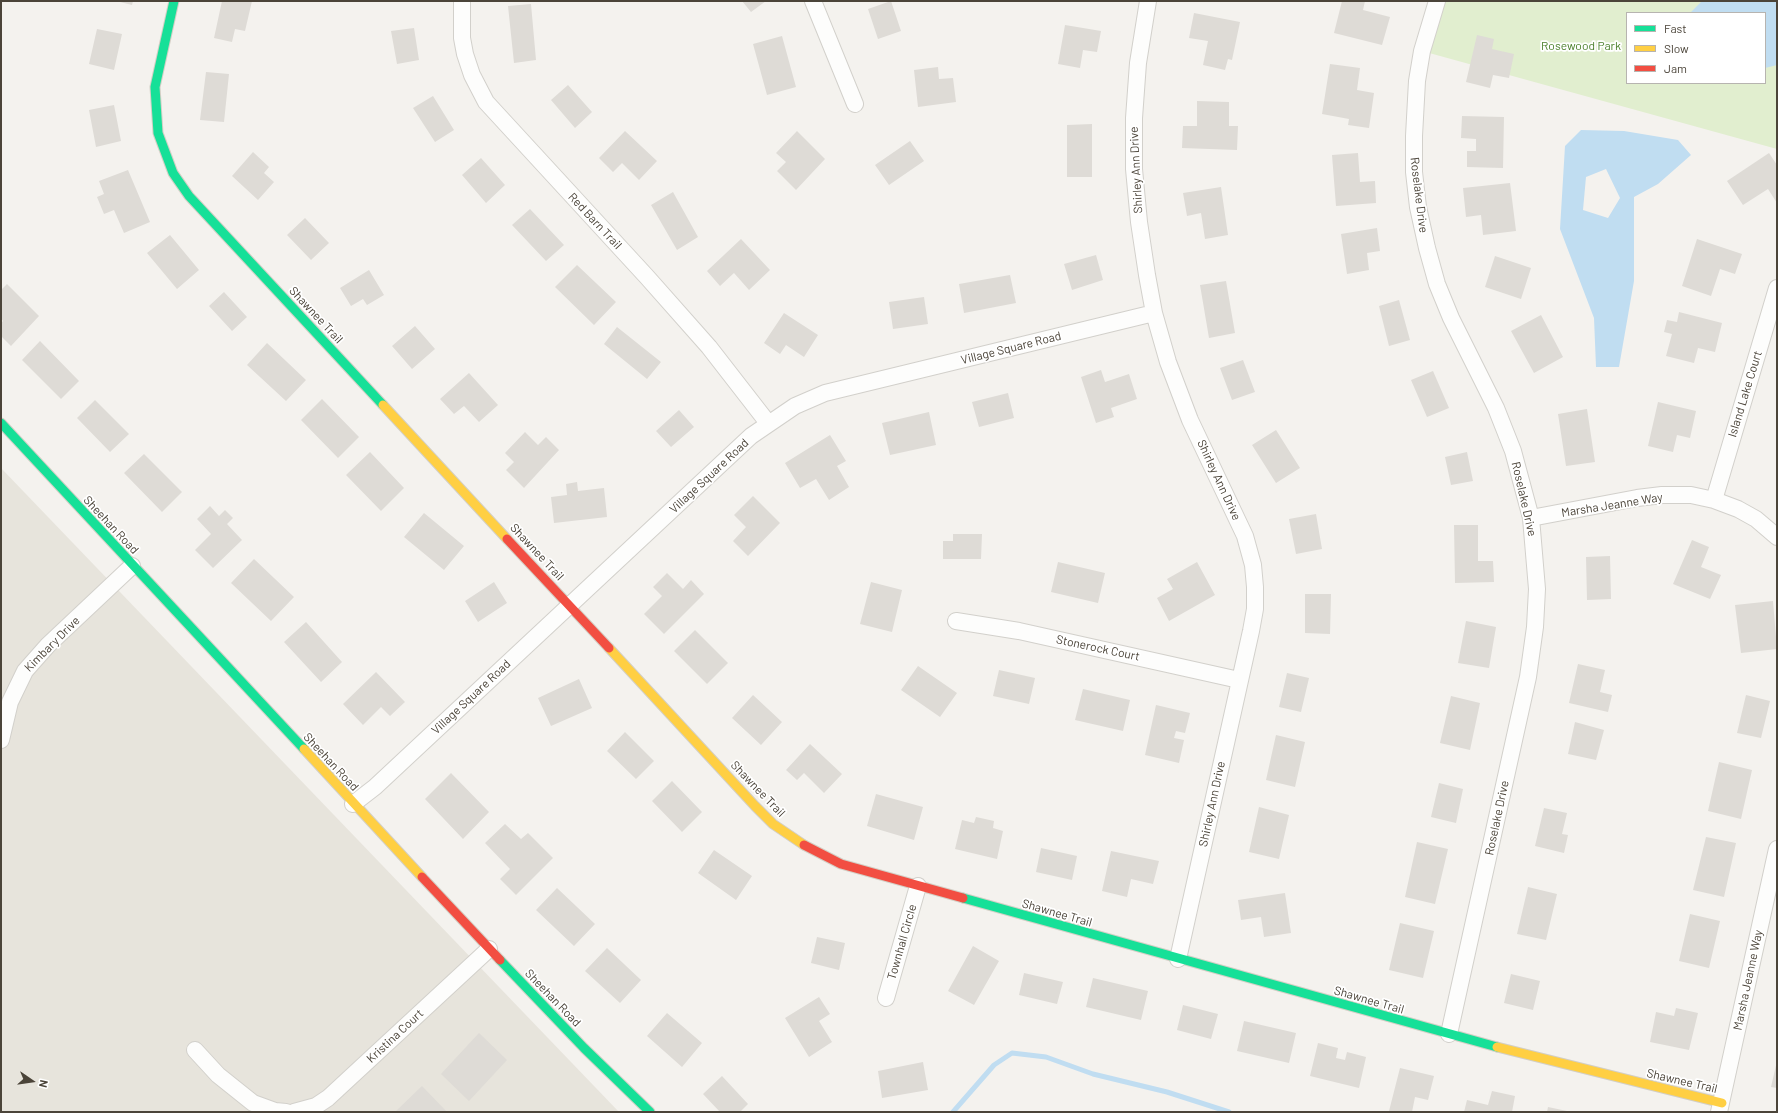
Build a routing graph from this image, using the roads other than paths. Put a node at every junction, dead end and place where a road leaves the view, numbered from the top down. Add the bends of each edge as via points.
1 (174, 1) edge
2 (462, 1) edge
3 (813, 1) edge
4 (1148, 1) edge
5 (1437, 1) edge
6 (855, 104) dead end
7 (1777, 288) edge
8 (1154, 313) junction
9 (1, 423) edge
10 (768, 423) junction
11 (1714, 500) junction
12 (1531, 518) junction
13 (1777, 537) edge
14 (132, 566) junction
15 (570, 605) junction
16 (956, 621) dead end
17 (1239, 680) junction
18 (1, 740) edge
19 (353, 804) junction
20 (1777, 849) edge
21 (918, 886) junction
22 (489, 949) junction
23 (1178, 959) junction
24 (886, 998) dead end
25 (1449, 1034) junction
26 (195, 1050) dead end
27 (1721, 1107) edge
28 (286, 1112) edge
29 (294, 1112) edge
30 (650, 1112) edge

1 - 15 street, Shawnee Trail via 155,87 158,133 173,173 195,202
2 - 10 street, Red Barn Trail via 462,38 465,54 472,75 486,102 709,347
3 - 6 street
4 - 8 street, Shirley Ann Drive via 1138,63 1134,169 1139,222
5 - 12 street, Roselake Drive via 1422,52 1417,81 1414,172 1418,207 1438,284 1451,318 1502,422 1513,451
7 - 11 street, Island Lake Court
8 - 10 street, Village Square Road via 825,393 795,406
8 - 17 street, Shirley Ann Drive via 1168,362 1187,412 1245,536 1253,565 1255,609
9 - 14 street, Sheehan Road
10 - 15 street, Village Square Road
11 - 12 street, Marsha Jeanne Way via 1691,495 1662,495
11 - 13 street, Marsha Jeanne Way via 1756,519
12 - 25 street, Roselake Drive via 1537,589 1528,677
14 - 18 street, Kimbary Drive via 48,645 25,671 10,702
14 - 19 street, Sheehan Road
15 - 19 street, Village Square Road via 375,787
15 - 21 street, Shawnee Trail via 773,824 795,840 835,861
16 - 17 street, Stonerock Court via 1019,631
17 - 23 street, Shirley Ann Drive
19 - 22 street, Sheehan Road
20 - 27 street, Marsha Jeanne Way
21 - 23 street, Shawnee Trail
21 - 24 street, Townhall Circle
22 - 29 street, Kristina Court via 328,1098 316,1106
22 - 30 street, Sheehan Road
23 - 25 street, Shawnee Trail
25 - 27 street, Shawnee Trail
26 - 28 street via 218,1075 253,1103 274,1111

